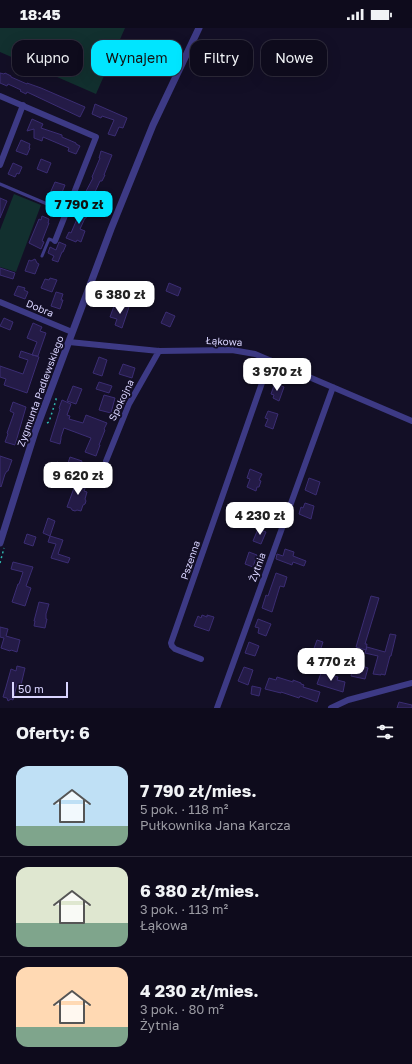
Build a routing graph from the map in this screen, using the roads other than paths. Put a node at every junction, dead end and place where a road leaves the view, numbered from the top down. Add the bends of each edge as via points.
1 (199, 28) edge
2 (0, 96) edge
3 (23, 105) junction
4 (0, 165) edge
5 (0, 184) edge
6 (72, 198) junction
7 (90, 204) dead end
8 (66, 212) junction
9 (55, 241) joint
10 (42, 256) dead end
11 (0, 302) edge
12 (72, 332) junction
13 (69, 342) junction
14 (159, 351) junction
15 (270, 360) junction
16 (333, 387) junction
17 (412, 421) edge
18 (106, 461) dead end
19 (0, 543) edge
20 (201, 659) dead end
21 (412, 683) edge
22 (217, 708) edge
23 (331, 708) edge

1 - 12 street, Zygmunta Padlewskiego via 153,125
2 - 3 street
3 - 4 street
3 - 6 street via 96,137
5 - 8 lane
6 - 7 lane
6 - 8 street
8 - 9 street
9 - 10 lane via 49,239
11 - 12 street, Dobra
12 - 13 street, Zygmunta Padlewskiego
13 - 14 street, Łąkowa
13 - 19 street, Zygmunta Padlewskiego
14 - 15 street, Łąkowa via 232,350 256,354
14 - 18 street, Spokojna via 129,404
15 - 16 street, Łąkowa
15 - 20 street, Pszenna via 171,643 175,649
16 - 17 street, Łąkowa
16 - 22 street, Żytnia
21 - 23 street via 348,700

